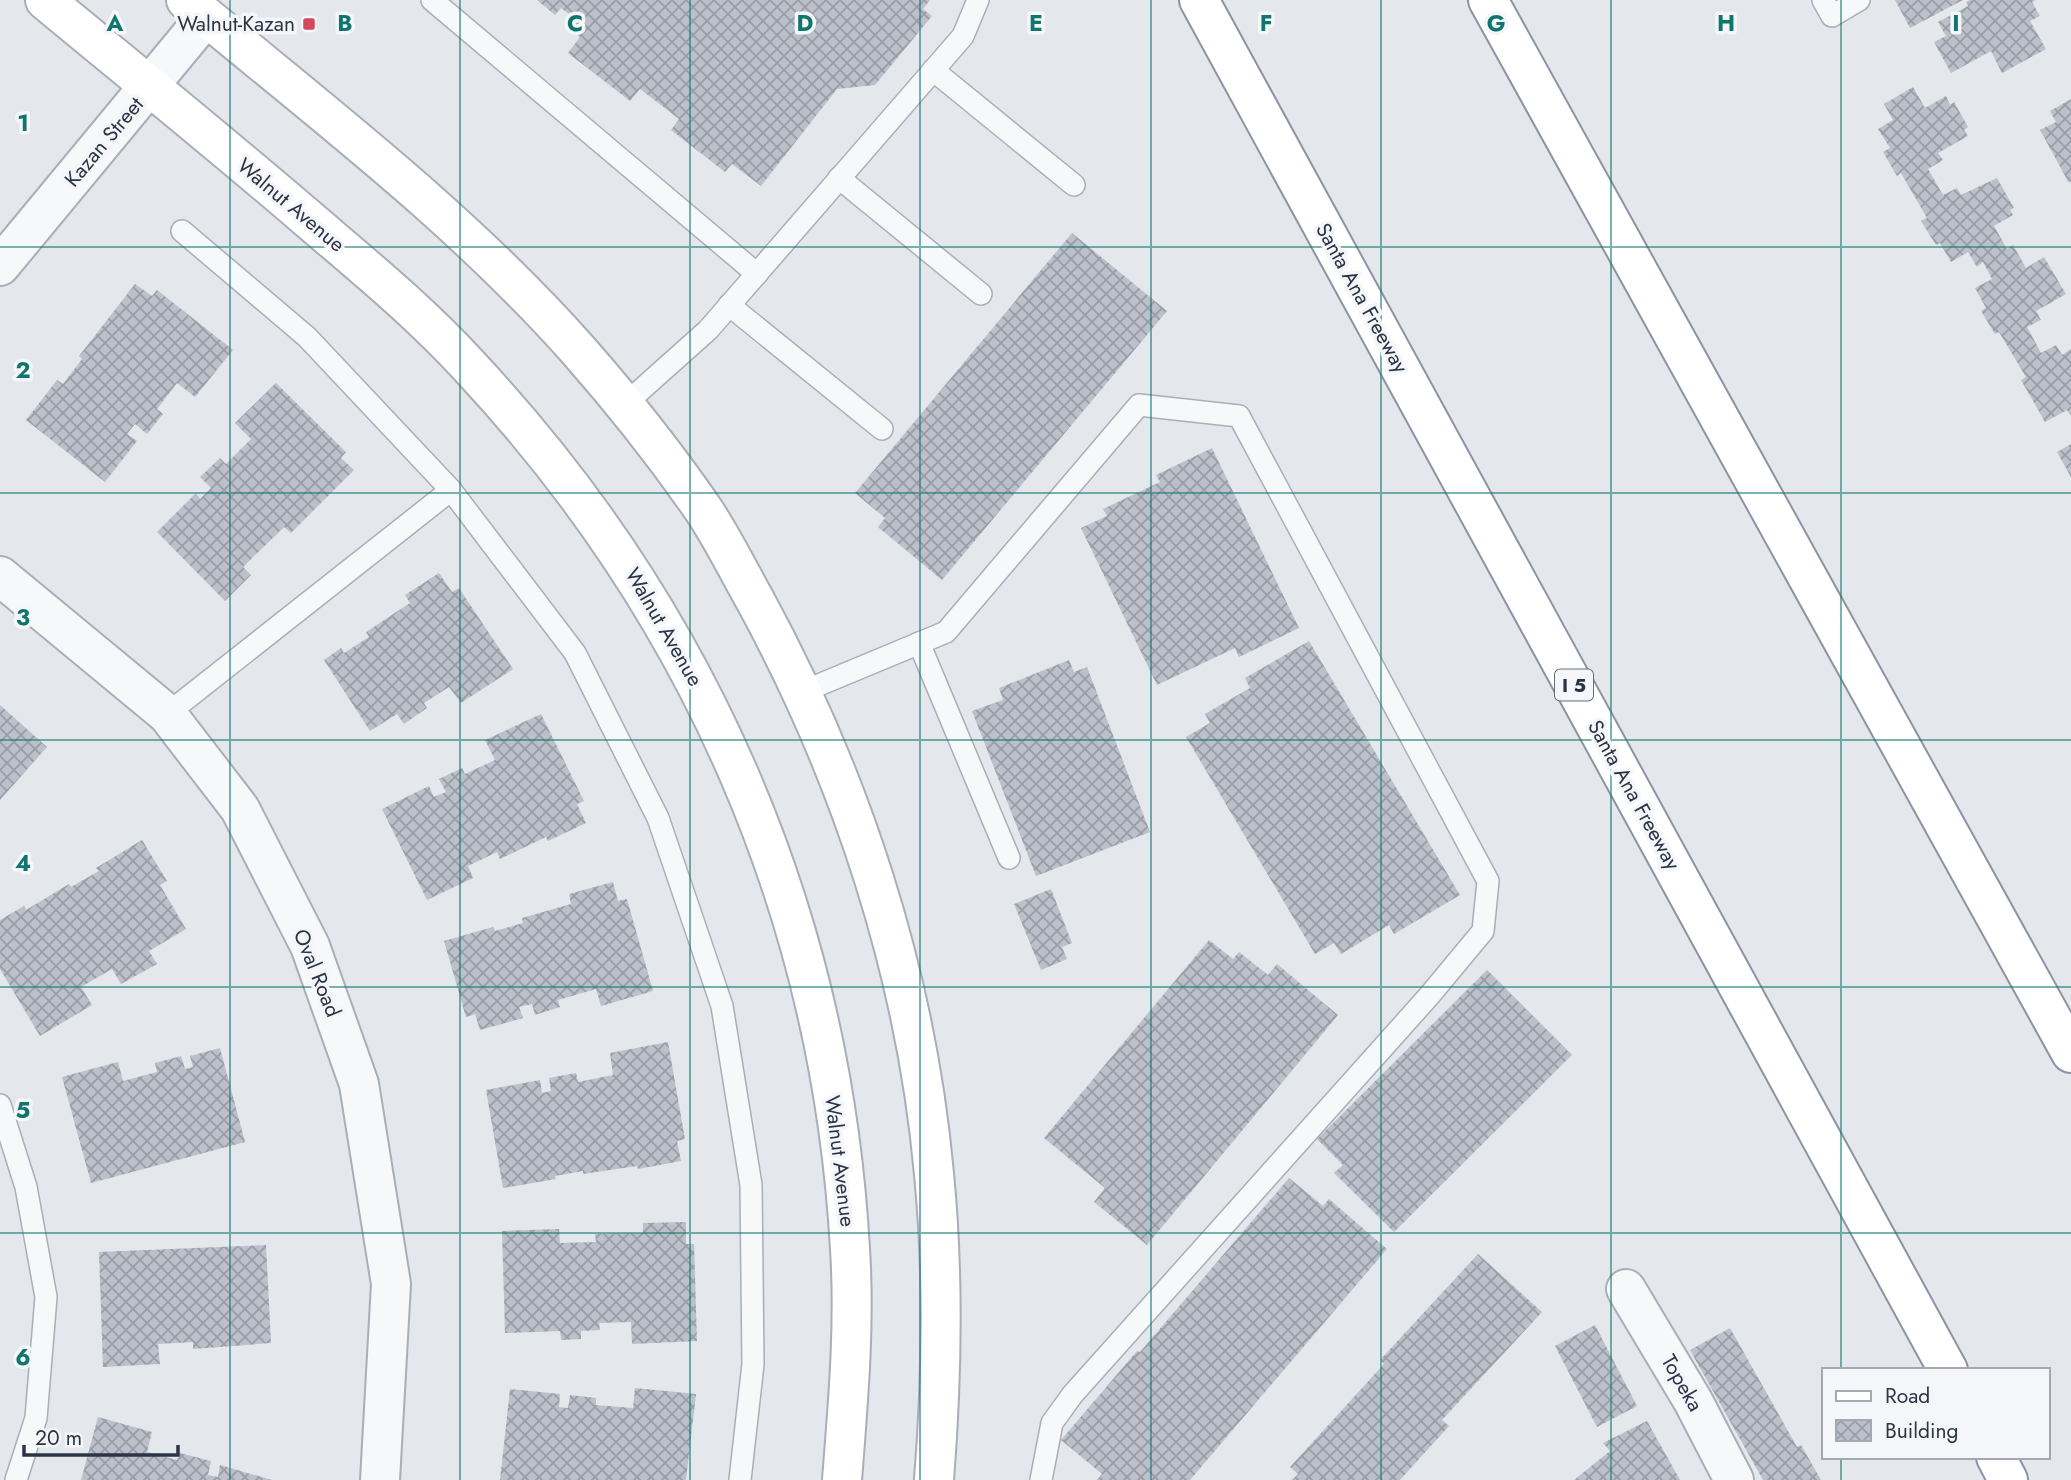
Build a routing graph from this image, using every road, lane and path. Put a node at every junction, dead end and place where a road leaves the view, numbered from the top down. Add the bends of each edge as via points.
1 (45, 0) edge
2 (432, 0) edge
3 (978, 0) edge
4 (1199, 0) edge
5 (1488, 0) edge
6 (1823, 0) edge
7 (1858, 0) edge
8 (205, 5) edge
9 (933, 71) junction
10 (150, 86) junction
11 (839, 178) junction
12 (1074, 185) dead end
13 (183, 232) dead end
14 (0, 267) edge
15 (757, 274) junction
16 (981, 294) dead end
17 (729, 305) junction
18 (624, 405) junction
19 (882, 429) dead end
20 (451, 490) junction
21 (0, 576) edge
22 (919, 643) junction
23 (802, 692) junction
24 (167, 714) junction
25 (1009, 858) dead end
26 (1993, 913) junction
27 (2071, 1004) edge
28 (2071, 1053) edge
29 (0, 1105) edge
30 (1626, 1289) dead end
31 (1947, 1368) edge
32 (1997, 1459) edge
33 (16, 1480) edge
34 (380, 1480) edge
35 (740, 1480) edge
36 (842, 1480) edge
37 (934, 1480) edge
38 (1041, 1480) edge
39 (1734, 1480) edge
40 (2008, 1480) edge

1 - 10 main road, Walnut Avenue
2 - 15 lane
3 - 9 lane via 963,36
4 - 31 main road, Santa Ana Freeway / I 5
5 - 26 main road
6 - 7 lane via 1832,16
8 - 10 street, Kazan Street
8 - 18 main road via 467,236 574,345
9 - 11 lane
9 - 12 lane
10 - 14 street, Kazan Street
10 - 36 main road, Walnut Avenue via 392,290 468,364 550,457 615,544 704,695 750,798 785,894 830,1084 850,1250 851,1357
11 - 15 lane
11 - 16 lane
13 - 20 lane via 307,337
15 - 17 lane
17 - 18 lane via 708,330
17 - 19 lane
18 - 23 main road via 704,510
20 - 24 lane
20 - 35 lane via 575,653 658,818 722,1006 751,1185 753,1364
21 - 24 street, Oval Road
22 - 23 lane
22 - 25 lane
22 - 38 lane via 946,632 1139,405 1239,416 1488,881 1483,931 1073,1394 1052,1423
23 - 37 main road via 840,781 882,905 917,1055 934,1169 941,1282
24 - 34 street, Oval Road via 240,810 310,947 359,1084 391,1284
26 - 27 main road
26 - 28 main road
29 - 33 lane via 26,1187 47,1297 36,1418
30 - 39 street, Topeka
32 - 40 main road

